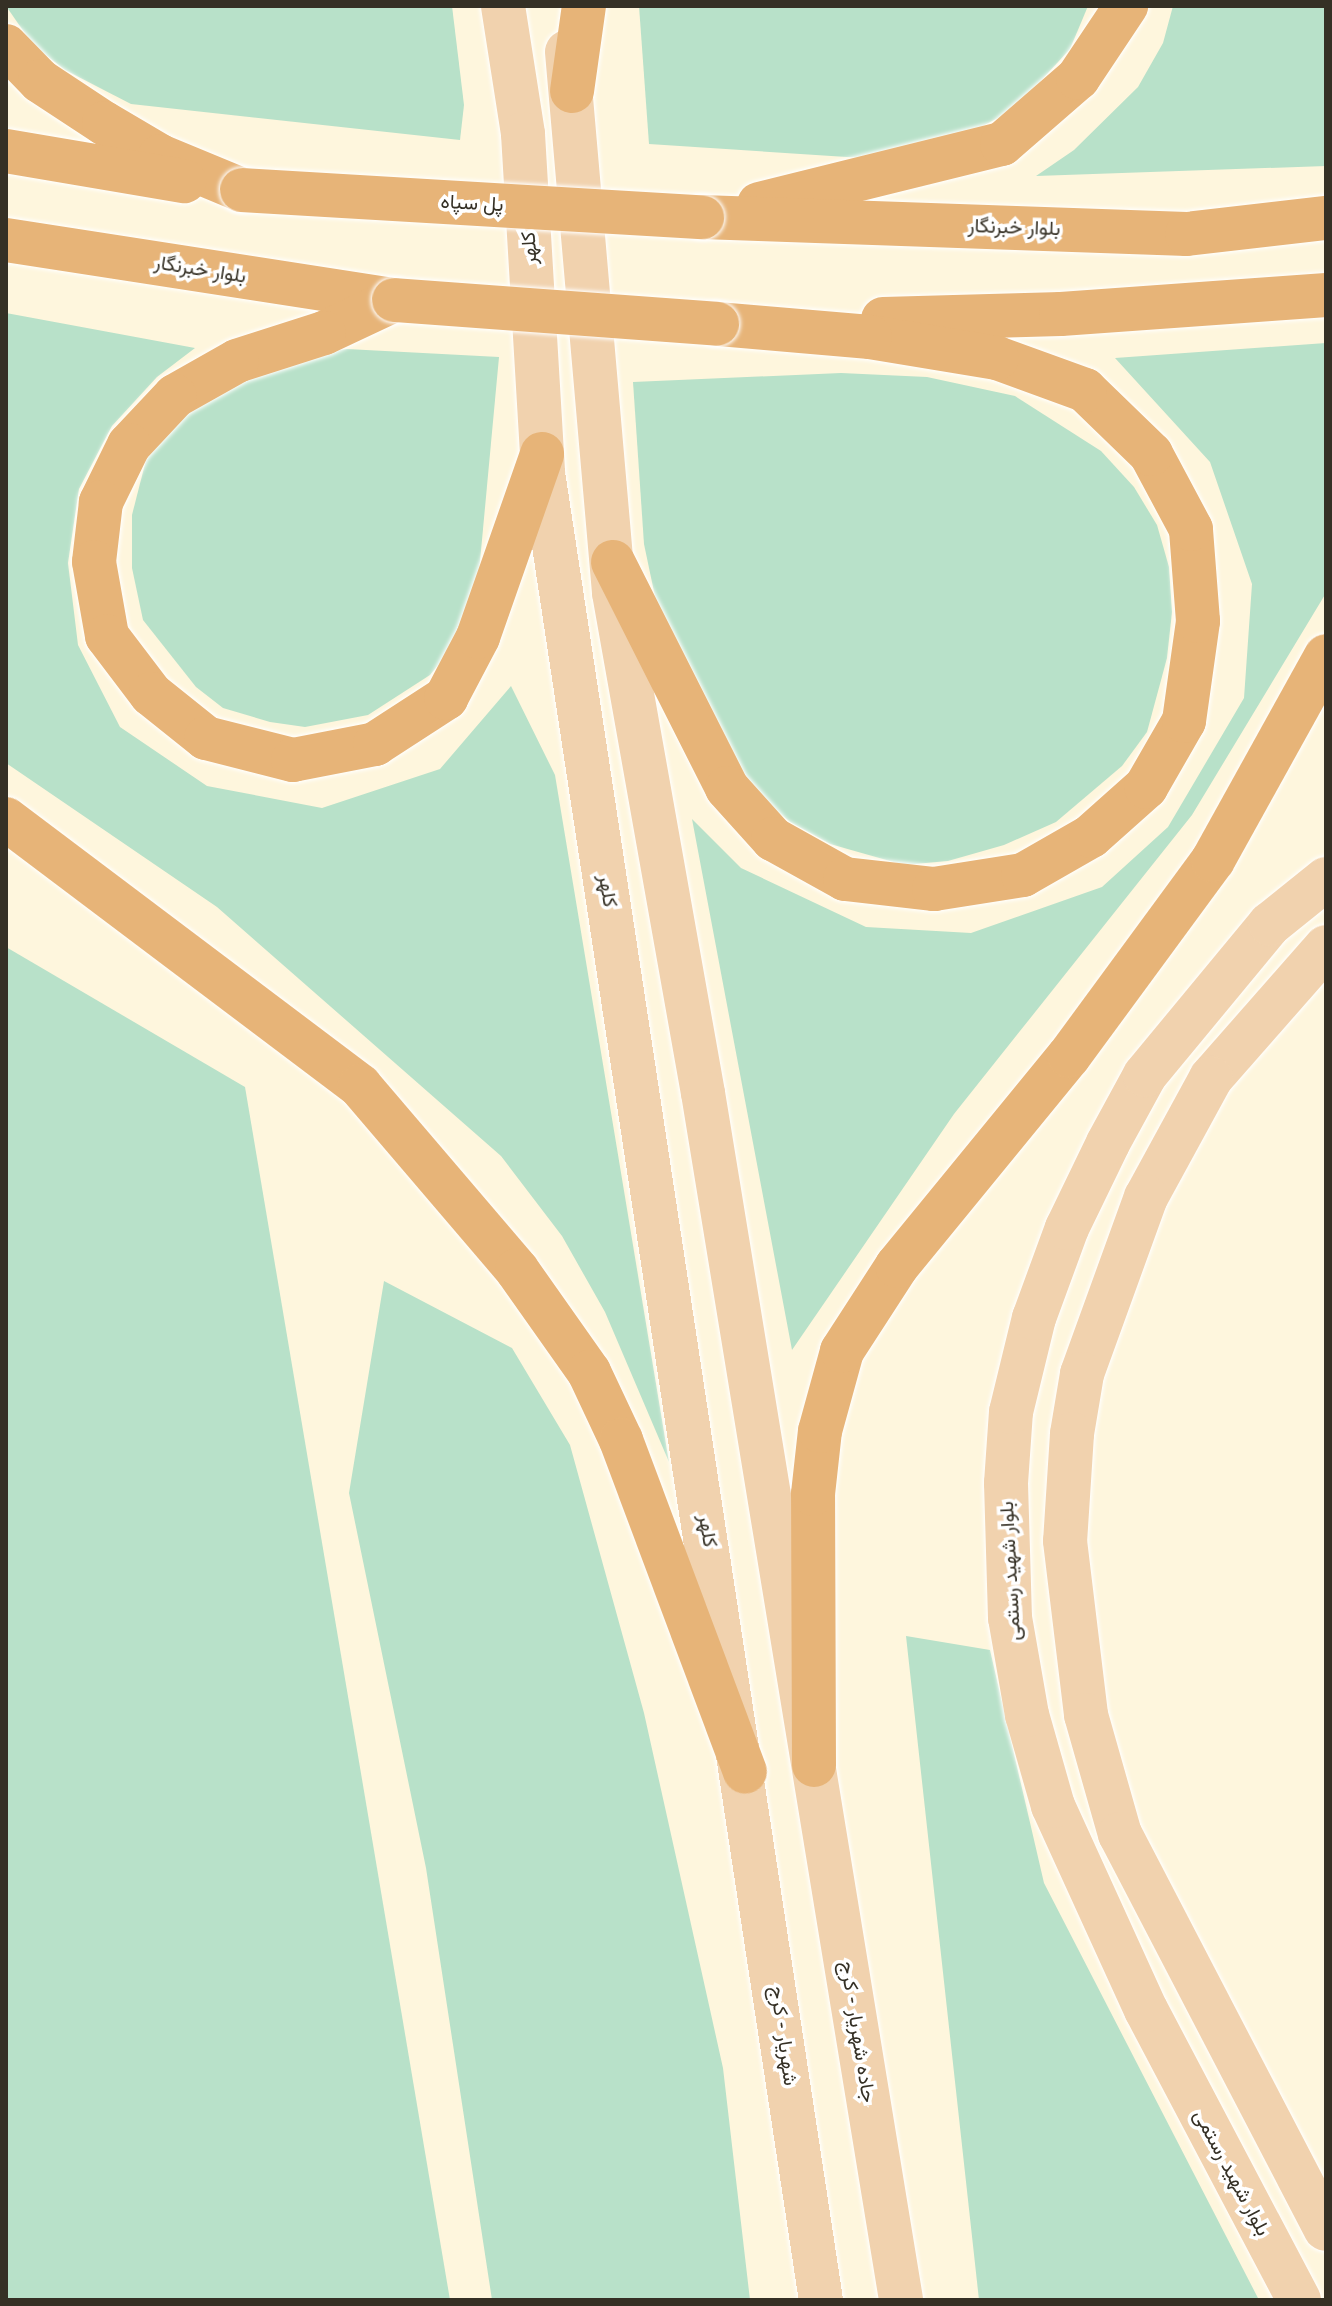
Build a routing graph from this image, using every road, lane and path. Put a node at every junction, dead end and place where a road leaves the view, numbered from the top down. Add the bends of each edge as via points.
1 (503, 6) edge
2 (562, 6) edge
3 (584, 6) edge
4 (1126, 6) edge
5 (6, 46) edge
6 (572, 91) junction
7 (6, 151) edge
8 (242, 190) junction
9 (702, 217) junction
10 (1326, 218) edge
11 (6, 240) edge
12 (1326, 295) edge
13 (394, 300) junction
14 (717, 324) junction
15 (542, 454) junction
16 (613, 562) junction
17 (1326, 656) edge
18 (6, 819) edge
19 (1326, 879) edge
20 (1326, 947) edge
21 (814, 1765) junction
22 (745, 1772) junction
23 (1326, 2229) edge
24 (821, 2300) edge
25 (901, 2300) edge
26 (1299, 2300) edge

1 - 15 main road, کلهر via 523,134
2 - 6 main road
3 - 6 highway
4 - 9 highway via 1078,78 1002,144
5 - 8 highway via 40,81 104,123 160,156
6 - 16 main road
7 - 8 highway
8 - 9 highway, پل سپاه, bridge
9 - 10 highway, بلوار خبرنگار via 1187,234
11 - 13 highway, بلوار خبرنگار
12 - 14 highway via 1061,314
13 - 14 highway, bridge
13 - 15 highway via 324,333 237,361 175,396 129,445 101,502 94,562 107,636 151,694 206,738 293,760 375,744 446,698 478,637
14 - 16 highway via 870,337 997,358 1085,390 1151,454 1191,529 1198,621 1184,721 1146,787 1091,836 1023,875 934,889 845,879 773,839 727,788
15 - 22 main road, کلهر
16 - 21 main road
17 - 21 highway via 1213,860 1069,1056 897,1266 842,1351 820,1431 813,1494
18 - 22 highway via 360,1086 517,1270 589,1372 621,1440
19 - 26 main road, بلوار شهید رستمی via 1270,924 1145,1075 1067,1228 1034,1318 1011,1412 1006,1483 1010,1618 1027,1715 1053,1806 1146,2010
20 - 23 main road via 1211,1078 1146,1197 1082,1374 1065,1541 1086,1715 1120,1834
21 - 25 main road, جاده شهریار - کرج
22 - 24 main road, شهریار - کرج

